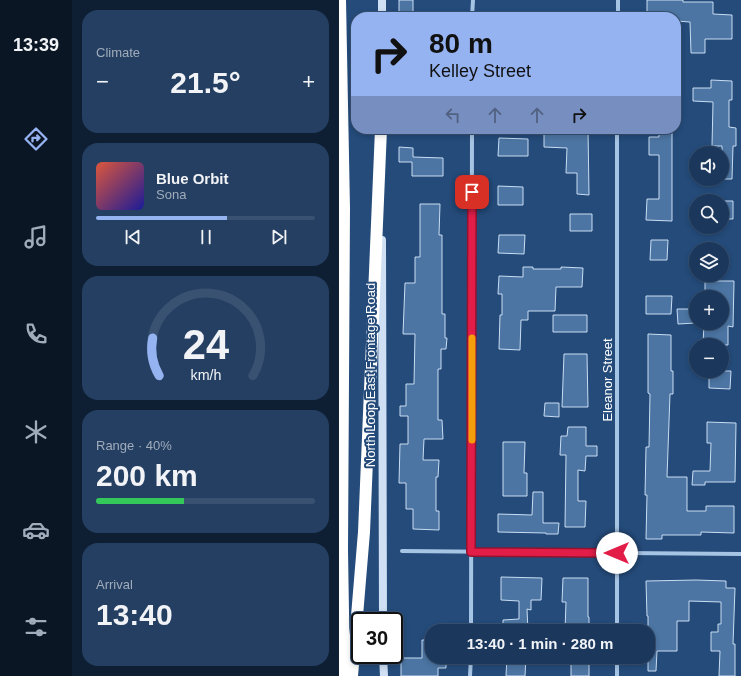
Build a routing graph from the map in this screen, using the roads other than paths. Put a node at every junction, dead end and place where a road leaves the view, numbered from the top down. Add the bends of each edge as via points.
1 (340, 0) edge
2 (382, 0) edge
3 (473, 0) edge
4 (617, 0) edge
5 (382, 12) edge
6 (473, 12) edge
7 (617, 12) edge
8 (381, 134) edge
9 (381, 134) edge
10 (472, 134) edge
11 (617, 134) edge
12 (402, 551) dead end
13 (471, 552) junction
14 (617, 553) junction
15 (741, 554) edge
16 (383, 612) edge
17 (471, 624) edge
18 (617, 624) edge
19 (383, 664) edge
20 (471, 664) edge
21 (617, 664) edge
22 (343, 676) edge
23 (352, 676) edge
24 (384, 676) edge
25 (470, 676) edge
26 (617, 676) edge

1 - 22 highway via 344,208
2 - 5 main road
3 - 6 street
4 - 7 street
8 - 16 main road, North Loop East Frontage Road
9 - 23 highway via 364,532
10 - 13 street
11 - 14 street, Eleanor Street
12 - 13 street
13 - 14 street
13 - 17 street
14 - 15 street
14 - 18 street, Eleanor Street
19 - 24 main road
20 - 25 street
21 - 26 street

